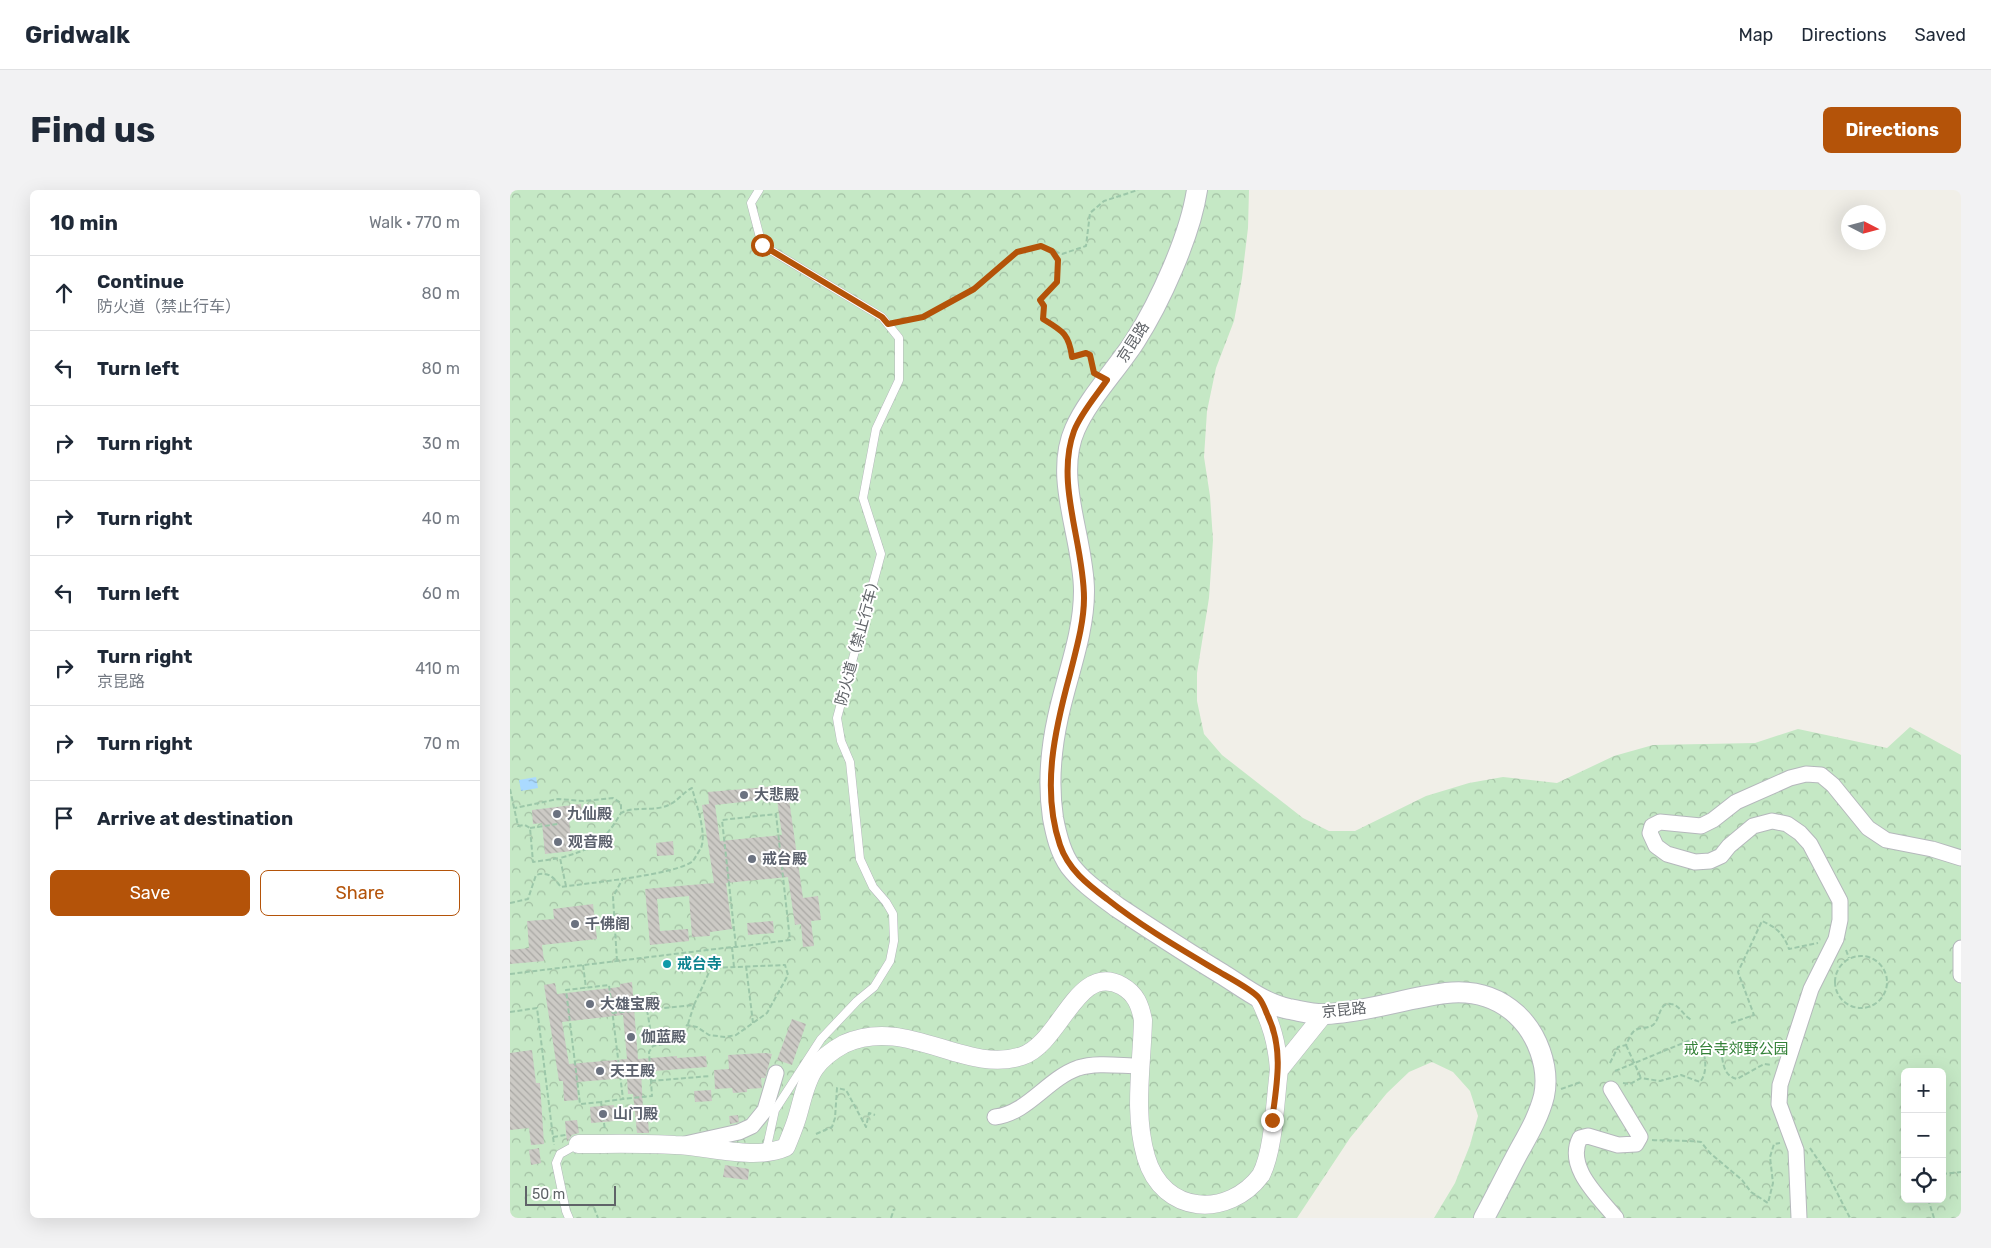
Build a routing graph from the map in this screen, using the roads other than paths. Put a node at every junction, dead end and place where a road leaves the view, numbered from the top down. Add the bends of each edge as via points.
1 (759, 190) edge
2 (1197, 190) edge
3 (1961, 858) edge
4 (1961, 948) edge
5 (1961, 974) edge
6 (1259, 998) junction
7 (1324, 1014) junction
8 (1140, 1066) junction
9 (1279, 1070) junction
10 (776, 1073) dead end
11 (1616, 1085) road end
12 (996, 1117) dead end
13 (575, 1139) joint
14 (679, 1145) junction
15 (765, 1153) junction
16 (569, 1218) edge
17 (1484, 1218) edge
18 (1616, 1218) edge
19 (1799, 1218) edge

1 - 15 lane, 防火道（禁止行车） via 751,203 762,245 882,317 899,338 899,380 876,429 863,498 881,554 837,718 841,741 850,762 860,859 873,887 893,914 894,941 890,961 874,987 821,1039 775,1110
2 - 6 main road, 京昆路 via 1186,234 1155,306 1075,429 1067,463 1068,484 1084,580 1084,602 1080,631 1058,716 1051,786 1060,847 1080,878 1134,918
3 - 19 street via 1886,840 1868,828 1822,775 1790,778 1736,802 1701,826 1660,822 1652,826 1650,833 1656,846 1667,854 1695,862 1721,856 1753,826 1772,821 1787,824 1810,844 1840,900 1836,939 1811,989 1780,1085 1779,1104 1795,1144
4 - 5 street
6 - 7 main road, 京昆路 via 1286,1008
6 - 9 street via 1271,1022
7 - 9 street
7 - 17 main road, 京昆路 via 1468,992 1490,997 1520,1017 1540,1050 1544,1094 1532,1127
8 - 9 street via 1139,1122 1146,1159 1165,1192 1187,1209 1202,1212 1222,1210 1237,1204 1249,1194 1261,1174 1268,1151
8 - 12 street via 1079,1068 1009,1115
8 - 15 street via 1143,1020 1140,1006 1128,989 1118,984 1099,982 1083,990 1048,1038 1023,1056 991,1059 893,1036 856,1039 839,1047 814,1069 786,1147
10 - 14 street via 765,1110 752,1126 739,1132
11 - 18 street via 1640,1137 1636,1144 1618,1145 1588,1136 1580,1138 1575,1147 1584,1178
13 - 14 street
13 - 16 lane via 556,1162
14 - 15 street

